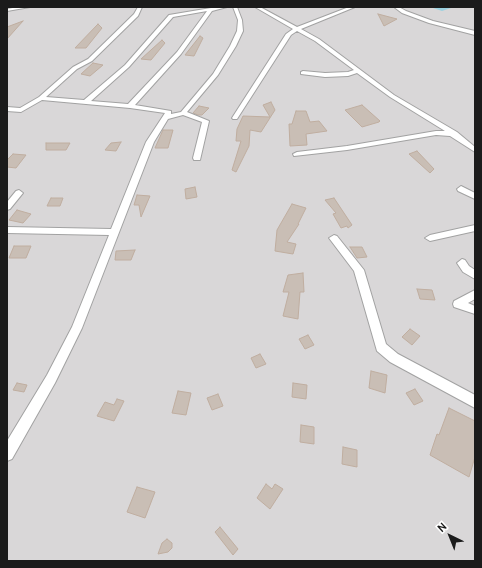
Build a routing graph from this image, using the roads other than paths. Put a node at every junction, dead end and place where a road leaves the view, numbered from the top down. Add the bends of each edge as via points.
1 (28, 7) edge
2 (140, 7) edge
3 (225, 7) edge
4 (235, 7) edge
5 (257, 7) edge
6 (354, 7) edge
7 (396, 7) edge
8 (7, 10) edge
9 (210, 10) junction
10 (296, 29) junction
11 (475, 33) edge
12 (358, 72) junction
13 (303, 73) dead end
14 (41, 98) junction
15 (84, 103) junction
16 (130, 106) junction
17 (7, 109) edge
18 (183, 113) junction
19 (165, 118) junction
20 (235, 118) dead end
21 (432, 125) dead end
22 (454, 134) junction
23 (475, 150) edge
24 (297, 154) dead end
25 (197, 158) dead end
26 (461, 189) dead end
27 (19, 193) dead end
28 (475, 196) edge
29 (7, 207) edge
30 (475, 228) edge
31 (7, 230) edge
32 (114, 232) junction
33 (334, 238) dead end
34 (430, 238) dead end
35 (462, 263) dead end
36 (475, 275) edge
37 (475, 294) edge
38 (475, 310) edge
39 (475, 402) edge
40 (7, 454) edge

1 - 8 street
2 - 14 street via 136,15 90,60 75,68
3 - 9 street
4 - 18 street via 240,20 240,31 233,46 215,75
5 - 10 street
6 - 10 street
7 - 11 street via 431,22
9 - 15 street via 171,16 127,66
9 - 16 street via 179,53
10 - 12 street via 317,40
10 - 20 street via 288,34
12 - 13 street via 325,75
12 - 22 street
14 - 15 street
14 - 17 street via 21,110
15 - 16 street
16 - 19 street via 169,112
18 - 19 street
18 - 25 street via 206,121
19 - 32 street via 150,142
21 - 22 street
22 - 23 street
22 - 24 street via 436,133
26 - 28 street
27 - 29 street
30 - 34 street
31 - 32 street
32 - 40 street via 66,352
33 - 39 street via 359,270 381,347 394,358
35 - 36 street
37 - 38 street via 458,304

